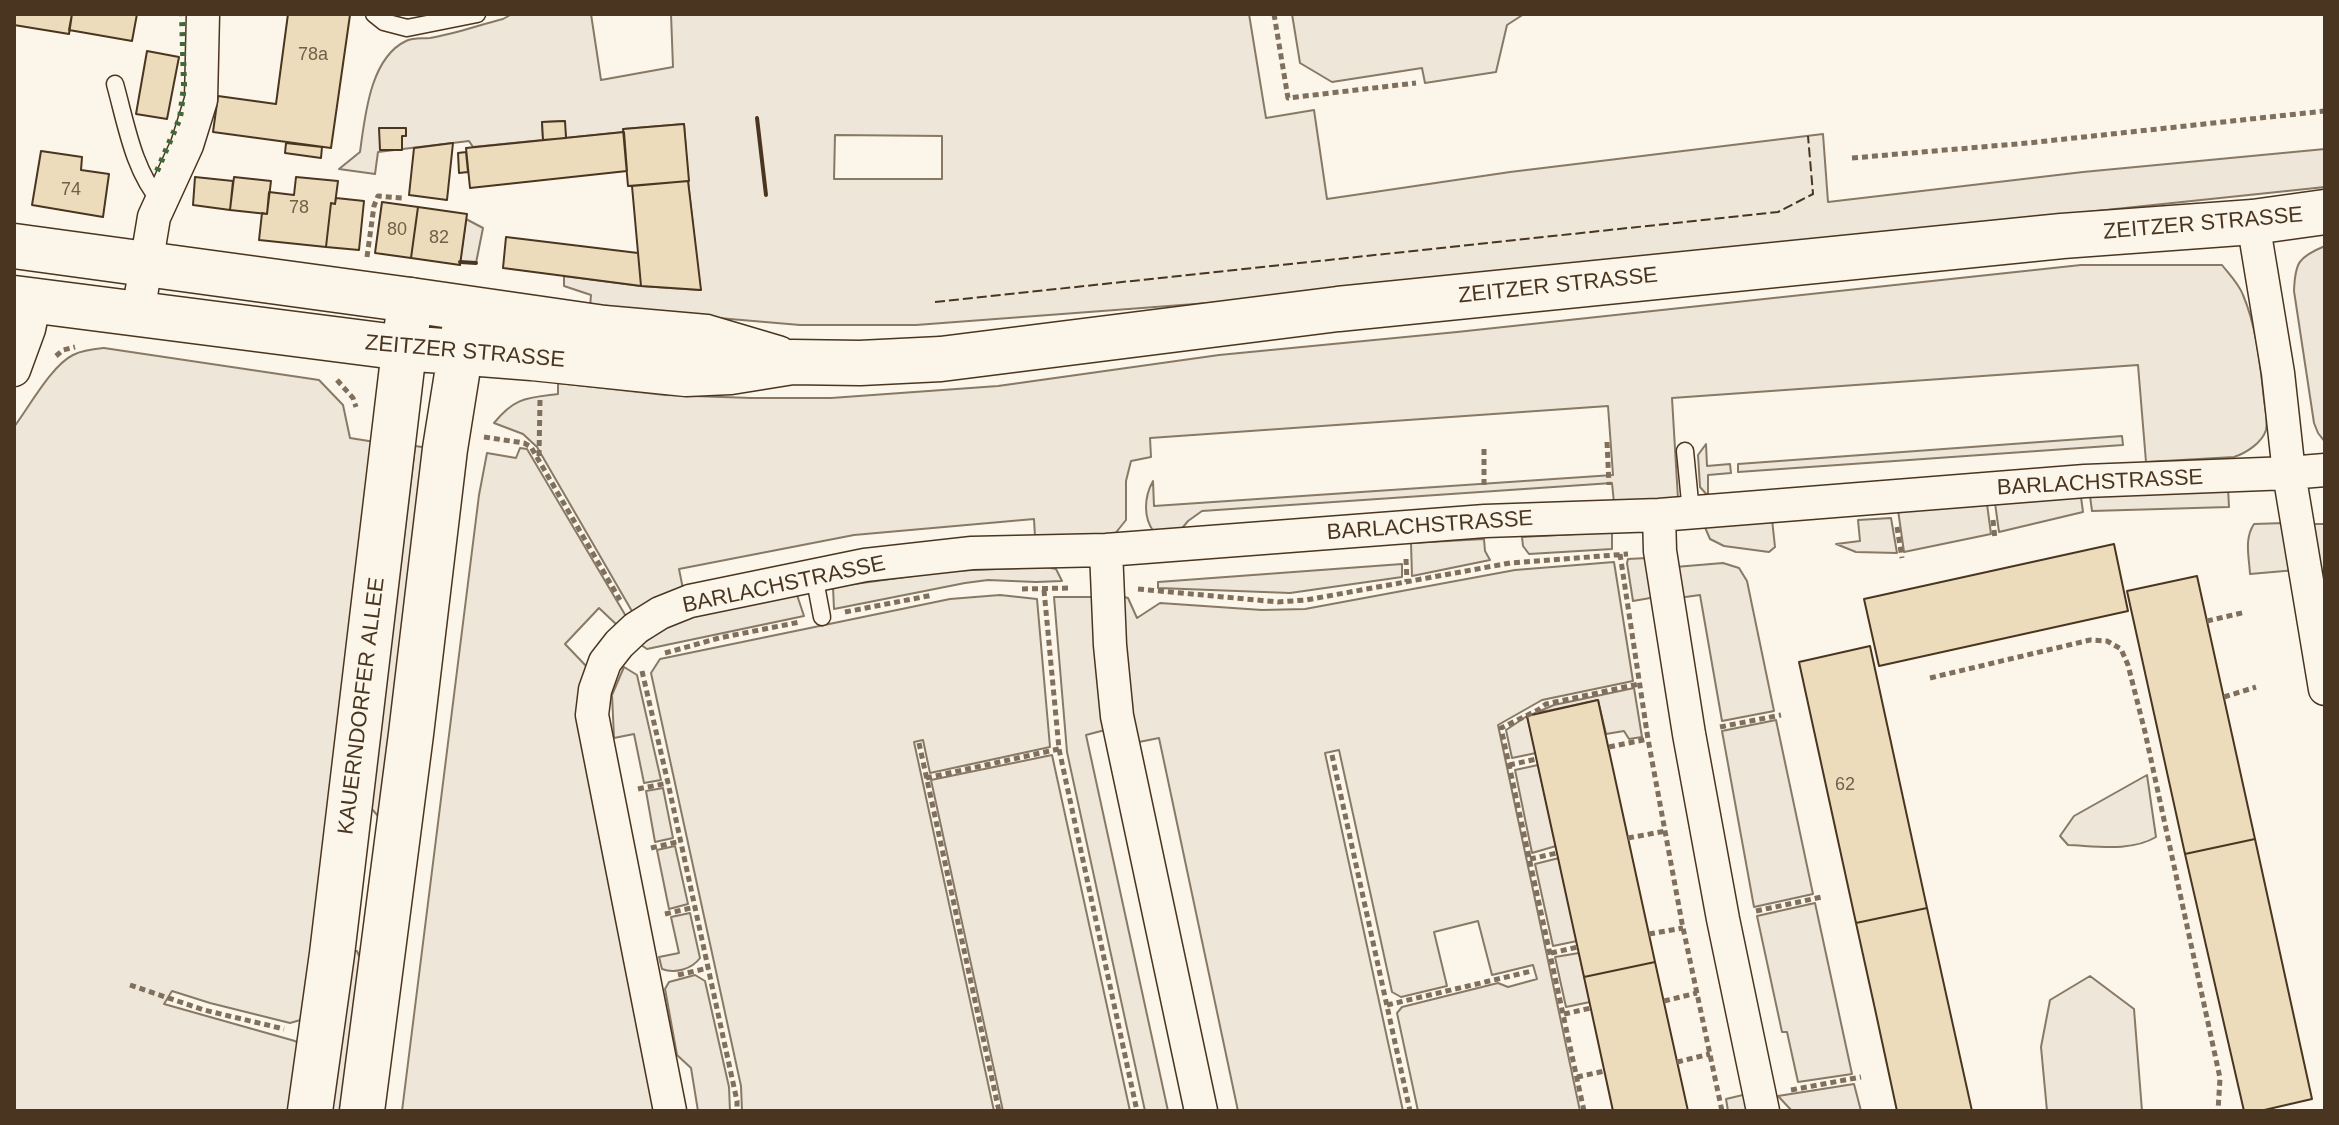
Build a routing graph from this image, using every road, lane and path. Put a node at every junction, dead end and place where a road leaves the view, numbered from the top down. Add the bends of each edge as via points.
1 (203, 14) edge
2 (374, 14) edge
3 (477, 14) edge
4 (1274, 14) edge
5 (1416, 83) dead end
6 (115, 84) dead end
7 (2325, 111) edge
8 (1852, 158) dead end
9 (402, 198) dead end
10 (161, 202) junction
11 (2325, 212) edge
12 (2253, 222) junction
13 (28, 248) edge
14 (146, 265) junction
15 (362, 294) junction
16 (24, 299) edge
17 (410, 300) junction
18 (468, 308) junction
19 (138, 313) junction
20 (404, 348) junction
21 (461, 352) junction
22 (792, 362) junction
23 (14, 370) edge
24 (540, 393) dead end
25 (483, 425) dead end
26 (1607, 442) dead end
27 (1685, 451) dead end
28 (539, 458) junction
29 (2325, 470) edge
30 (2289, 473) junction
31 (1691, 512) junction
32 (1659, 515) junction
33 (1610, 516) junction
34 (1106, 550) junction
35 (1660, 551) junction
36 (1620, 554) junction
37 (814, 575) junction
38 (1107, 586) junction
39 (1015, 589) dead end
40 (1044, 590) junction
41 (944, 592) dead end
42 (2246, 612) dead end
43 (822, 617) junction
44 (2207, 621) dead end
45 (644, 642) junction
46 (640, 667) dead end
47 (1930, 678) dead end
48 (1640, 684) junction
49 (2256, 687) dead end
50 (2325, 689) edge
51 (2224, 697) dead end
52 (1781, 715) dead end
53 (1689, 734) junction
54 (1648, 739) junction
55 (919, 743) dead end
56 (1609, 747) dead end
57 (1059, 749) junction
58 (1332, 755) dead end
59 (1537, 759) dead end
60 (1509, 765) junction
61 (926, 778) junction
62 (1666, 831) junction
63 (1628, 838) dead end
64 (1557, 853) dead end
65 (1530, 859) junction
66 (1822, 897) dead end
67 (1723, 919) junction
68 (1683, 928) junction
69 (1649, 934) dead end
70 (1578, 947) dead end
71 (1551, 953) junction
72 (1532, 971) dead end
73 (130, 985) dead end
74 (1697, 993) junction
75 (1664, 1001) dead end
76 (1387, 1005) junction
77 (1591, 1008) dead end
78 (1564, 1014) junction
79 (320, 1037) junction
80 (1710, 1054) junction
81 (1677, 1062) dead end
82 (1605, 1071) dead end
83 (1577, 1077) junction
84 (1861, 1077) dead end
85 (1762, 1103) edge
86 (310, 1111) edge
87 (362, 1111) edge
88 (670, 1111) edge
89 (737, 1111) edge
90 (999, 1111) edge
91 (1137, 1111) edge
92 (1201, 1111) edge
93 (1410, 1111) edge
94 (1584, 1111) edge
95 (1722, 1111) edge
96 (2218, 1111) edge

1 - 10 street via 201,100
2 - 3 lane via 407,28
4 - 5 path via 1288,98
6 - 10 lane via 135,158
7 - 8 path
9 - 15 path via 378,196
10 - 14 street
11 - 12 main road, ZEITZER STRASSE
12 - 22 main road, ZEITZER STRASSE via 2062,236 1338,309 941,359
12 - 30 street
13 - 14 main road, ZEITZER STRASSE
13 - 16 main road
14 - 15 main road, ZEITZER STRASSE
14 - 19 street
15 - 17 main road, ZEITZER STRASSE
16 - 19 main road, ZEITZER STRASSE
16 - 23 street via 29,329
17 - 18 main road, ZEITZER STRASSE
17 - 20 main road, KAUERNDORFER ALLEE
18 - 21 main road
18 - 22 main road, ZEITZER STRASSE via 706,337
19 - 20 main road, ZEITZER STRASSE
20 - 21 main road, ZEITZER STRASSE
20 - 79 main road, KAUERNDORFER ALLEE
21 - 22 main road, ZEITZER STRASSE via 686,374
21 - 87 main road
24 - 28 path
25 - 28 path via 478,436 524,443
26 - 33 path
27 - 31 lane
28 - 45 path
29 - 30 street, BARLACHSTRASSE
30 - 31 street, BARLACHSTRASSE via 2085,481
30 - 50 street
31 - 32 street, BARLACHSTRASSE
32 - 33 street, BARLACHSTRASSE
32 - 35 street
33 - 34 street, BARLACHSTRASSE
34 - 37 street, BARLACHSTRASSE via 972,553
34 - 38 street
35 - 36 path
35 - 53 street
36 - 38 path via 1510,563 1278,602
36 - 48 path
37 - 43 lane
37 - 45 street, BARLACHSTRASSE via 690,601 660,613
38 - 40 path
38 - 92 street via 1117,716
39 - 40 path
40 - 57 path
41 - 43 path
42 - 44 path
43 - 45 path via 719,638
45 - 88 street, BARLACHSTRASSE via 619,644 605,662 592,715
46 - 89 path
47 - 96 path via 2090,640 2121,649 2145,732 2220,1078
48 - 54 path
48 - 60 path via 1546,704 1501,728
49 - 51 path
52 - 53 path
53 - 67 street
54 - 56 path
54 - 62 path
55 - 61 path
57 - 61 path
57 - 91 path
58 - 76 path
59 - 60 path
60 - 65 path
61 - 90 path
62 - 63 path
62 - 68 path
64 - 65 path
65 - 71 path
66 - 67 path
67 - 85 street
68 - 69 path
68 - 74 path
70 - 71 path
71 - 78 path
72 - 76 path
73 - 79 path via 204,1010
74 - 75 path
74 - 80 path
76 - 93 path
77 - 78 path
78 - 83 path
79 - 86 main road, KAUERNDORFER ALLEE
80 - 81 path
80 - 95 path
82 - 83 path
83 - 94 path
84 - 85 path

